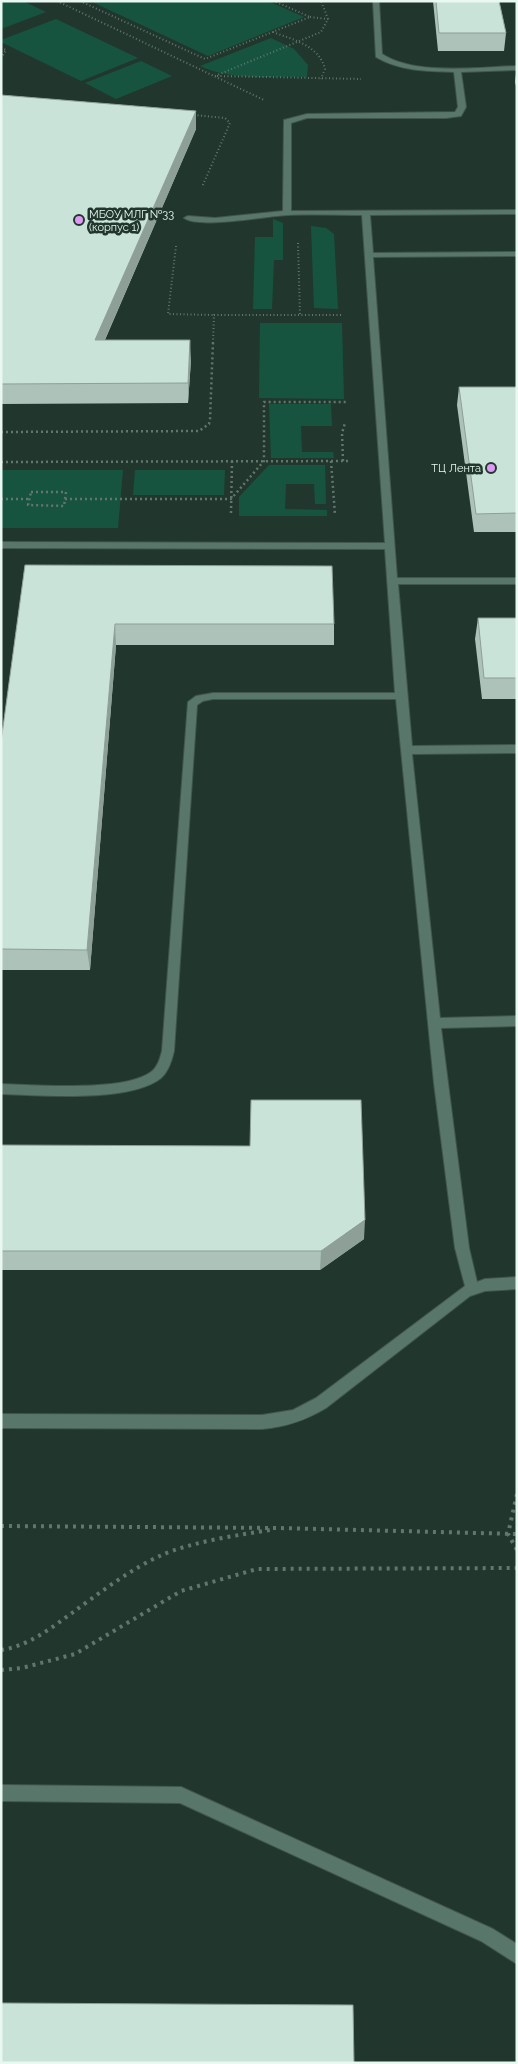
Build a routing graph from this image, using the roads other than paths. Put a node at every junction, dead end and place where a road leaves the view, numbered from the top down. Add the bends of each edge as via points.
1 (376, 1) edge
2 (517, 68) edge
3 (457, 69) junction
4 (517, 212) edge
5 (287, 213) junction
6 (366, 213) junction
7 (188, 218) road end
8 (517, 254) edge
9 (369, 255) junction
10 (1, 545) edge
11 (391, 546) junction
12 (393, 581) junction
13 (517, 581) edge
14 (401, 696) junction
15 (517, 749) edge
16 (407, 750) junction
17 (517, 1021) edge
18 (434, 1023) junction
19 (1, 1089) edge
20 (517, 1283) edge
21 (472, 1288) junction
22 (1, 1421) edge
23 (1, 1793) edge
24 (517, 1955) edge

1 - 3 lane via 380,55 384,60 404,67
2 - 3 lane
3 - 5 lane via 462,107 458,114 307,116 292,119 285,125
4 - 6 lane
5 - 6 lane
5 - 7 lane via 215,220
6 - 9 lane
8 - 9 lane
9 - 11 lane
10 - 11 lane
11 - 12 lane
12 - 13 lane
12 - 14 lane
14 - 16 lane
14 - 19 lane via 213,696 200,698 192,704 165,1062 157,1074 132,1086
15 - 16 lane
16 - 18 lane
17 - 18 lane
18 - 21 lane via 462,1248
20 - 21 lane
21 - 22 lane via 450,1301 313,1408 290,1420
23 - 24 lane via 181,1794 487,1935

